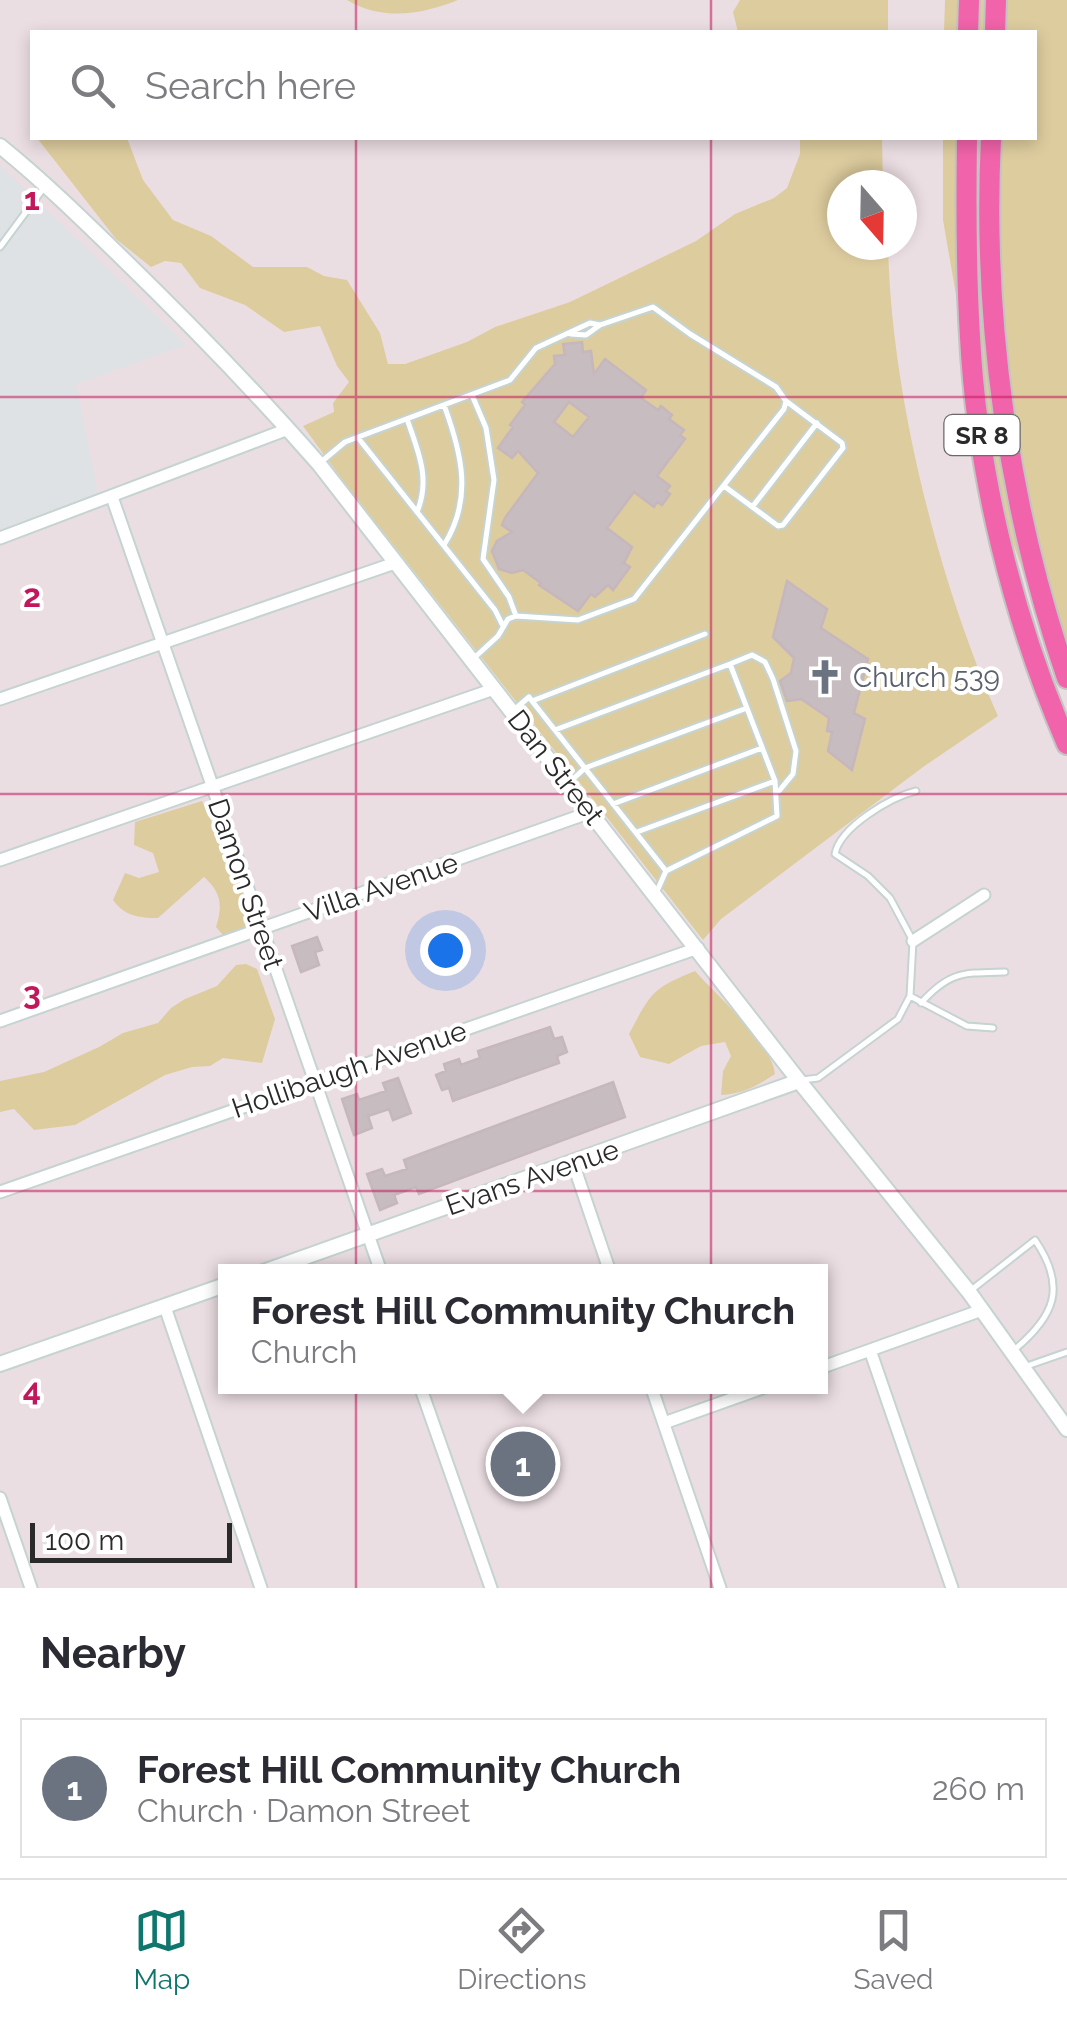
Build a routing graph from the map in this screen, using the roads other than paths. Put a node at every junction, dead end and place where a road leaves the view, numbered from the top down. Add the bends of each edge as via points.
1 (969, 0) edge
2 (996, 0) edge
3 (968, 30) edge
4 (995, 30) edge
5 (967, 140) edge
6 (991, 140) edge
7 (0, 146) edge
8 (46, 184) junction
9 (0, 247) edge
10 (472, 395) junction
11 (786, 401) junction
12 (444, 406) junction
13 (407, 419) junction
14 (816, 423) junction
15 (288, 429) junction
16 (358, 438) junction
17 (319, 464) junction
18 (724, 486) junction
19 (112, 497) junction
20 (752, 506) junction
21 (417, 512) junction
22 (0, 538) edge
23 (444, 546) junction
24 (396, 562) junction
25 (516, 616) junction
26 (503, 626) junction
27 (705, 634) dead end
28 (162, 642) junction
29 (472, 659) junction
30 (730, 664) junction
31 (1067, 678) edge
32 (494, 689) junction
33 (0, 699) edge
34 (532, 700) junction
35 (747, 708) junction
36 (512, 711) junction
37 (555, 730) junction
38 (1067, 744) edge
39 (762, 748) junction
40 (584, 768) junction
41 (774, 780) junction
42 (568, 783) junction
43 (212, 785) junction
44 (916, 790) dead end
45 (778, 792) junction
46 (613, 804) junction
47 (591, 812) junction
48 (636, 832) junction
49 (0, 860) edge
50 (666, 871) junction
51 (655, 894) junction
52 (984, 894) dead end
53 (262, 931) junction
54 (912, 941) junction
55 (698, 948) junction
56 (1005, 972) dead end
57 (910, 996) junction
58 (921, 1003) junction
59 (0, 1021) edge
60 (992, 1028) dead end
61 (800, 1080) junction
62 (315, 1082) junction
63 (573, 1163) junction
64 (0, 1192) edge
65 (368, 1236) junction
66 (286, 1264) edge
67 (378, 1264) edge
68 (607, 1264) edge
69 (218, 1287) edge
70 (969, 1292) junction
71 (165, 1307) junction
72 (982, 1310) junction
73 (870, 1350) junction
74 (1012, 1352) junction
75 (1067, 1352) edge
76 (0, 1364) edge
77 (828, 1365) edge
78 (1023, 1368) junction
79 (423, 1394) edge
80 (653, 1394) edge
81 (746, 1394) edge
82 (664, 1423) junction
83 (1067, 1429) edge
84 (0, 1498) edge
85 (31, 1588) edge
86 (261, 1588) edge
87 (491, 1588) edge
88 (720, 1588) edge
89 (952, 1588) edge

1 - 3 highway
2 - 4 highway
5 - 38 highway, SR 8 via 970,340 985,462 1023,628
6 - 31 highway, SR 8 via 992,296 1004,422 1043,609
7 - 8 street, Dan Street
8 - 9 lane
8 - 15 street, Dan Street
10 - 11 lane via 510,380 536,348 653,307 776,387
10 - 12 lane
10 - 25 lane via 486,428 494,480 483,559
11 - 14 lane
11 - 18 lane
12 - 13 lane
12 - 23 lane via 464,481 456,526
13 - 16 lane
13 - 21 lane via 424,477
14 - 20 lane
14 - 20 lane via 844,448 783,525
15 - 17 street, Dan Street
15 - 19 street
16 - 17 lane
16 - 21 lane
17 - 24 street, Dan Street
18 - 20 lane
18 - 25 lane via 634,599 578,620
19 - 22 street
19 - 28 street, Damon Street
21 - 23 lane
23 - 26 lane
24 - 28 street
24 - 29 street, Dan Street
25 - 26 lane
26 - 29 lane
27 - 34 lane
28 - 33 street
28 - 43 street, Damon Street
29 - 32 street, Dan Street
30 - 35 lane
30 - 37 lane
30 - 45 lane via 752,656 766,662 773,679 796,752 793,774
32 - 36 street, Dan Street
32 - 43 street
34 - 36 lane
34 - 37 lane
35 - 39 lane
35 - 40 lane
36 - 42 street, Dan Street
37 - 40 lane
39 - 41 lane
39 - 46 lane
40 - 42 lane
40 - 46 lane
41 - 45 lane
41 - 48 lane
42 - 47 street, Dan Street
43 - 49 street
43 - 53 street, Damon Street
44 - 54 lane via 850,830 835,854 890,898
45 - 50 lane via 777,816
46 - 48 lane
47 - 51 street, Dan Street
47 - 53 street, Villa Avenue
48 - 50 lane
50 - 51 lane
51 - 55 street, Dan Street
52 - 54 street
53 - 59 street, Villa Avenue
53 - 62 street, Damon Street
54 - 57 lane
55 - 61 street, Dan Street
55 - 62 street, Hollibaugh Avenue
56 - 58 lane via 958,973
57 - 58 lane
57 - 61 lane via 898,1019 818,1078
58 - 60 lane via 967,1026
61 - 63 street, Evans Avenue
61 - 70 street, Dan Street
62 - 64 street, Hollibaugh Avenue
62 - 65 street, Damon Street
63 - 65 street, Evans Avenue
63 - 68 street
65 - 66 street, Evans Avenue
65 - 67 street, Damon Street
69 - 71 street
70 - 72 street, Dan Street
70 - 74 lane via 1034,1240 1050,1259 1055,1306
71 - 76 street
71 - 86 street
72 - 73 street
72 - 74 street, Dan Street
73 - 77 street
73 - 89 street
74 - 78 street, Dan Street
75 - 78 lane
78 - 83 street, Dan Street
79 - 87 street
80 - 82 street
81 - 82 street
82 - 88 street
84 - 85 street

